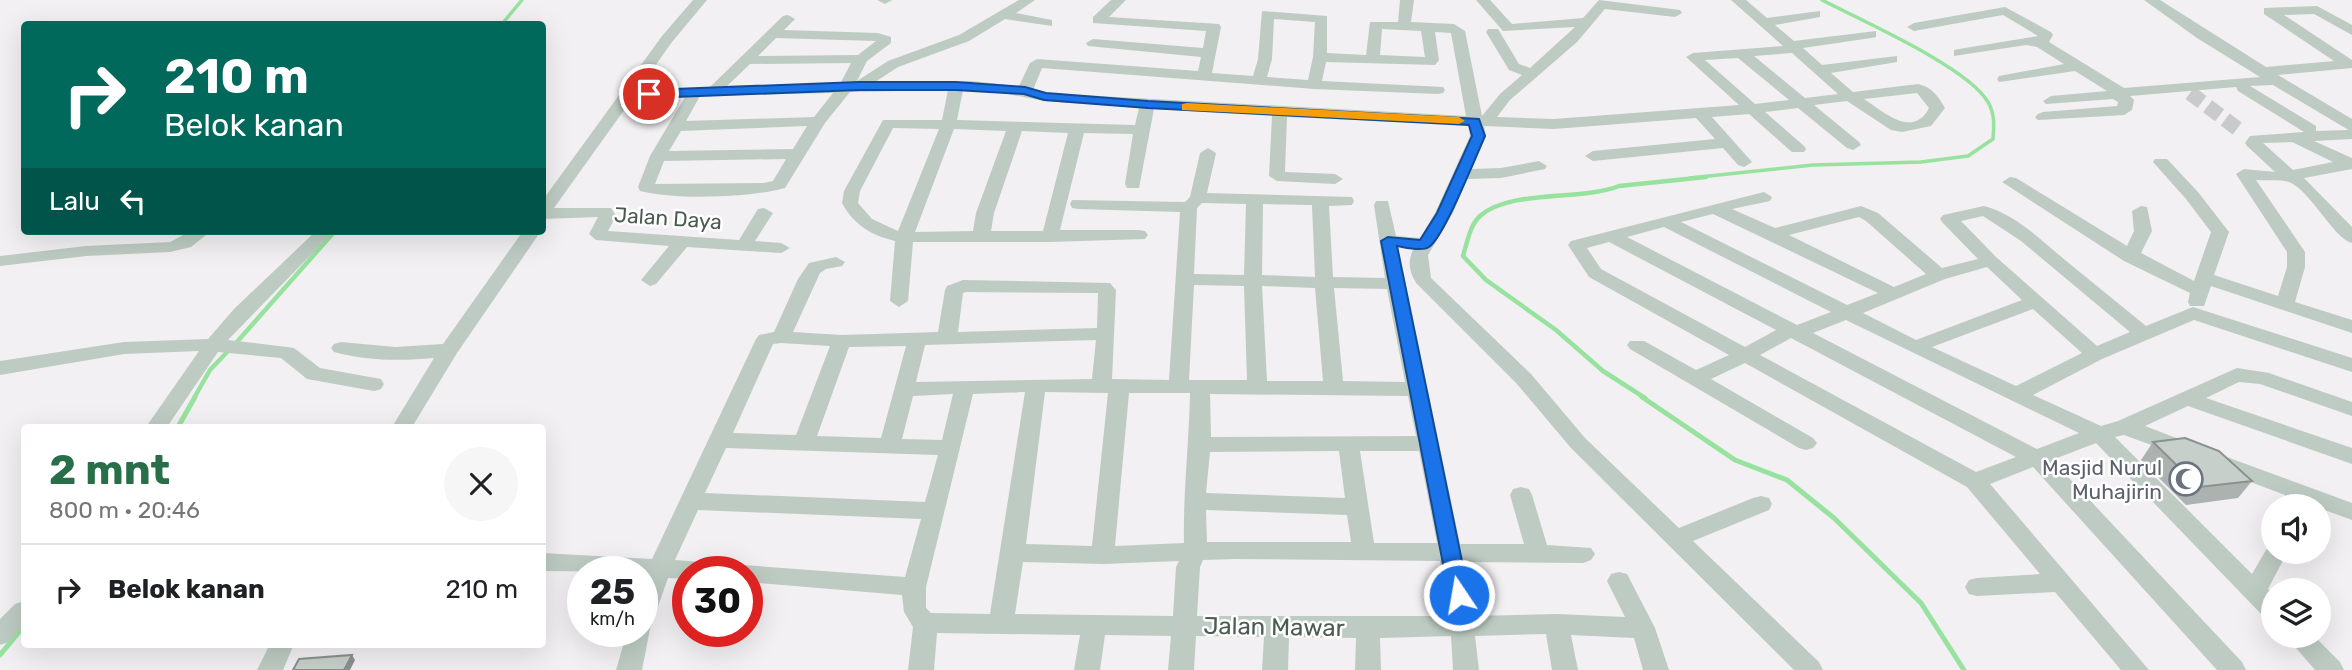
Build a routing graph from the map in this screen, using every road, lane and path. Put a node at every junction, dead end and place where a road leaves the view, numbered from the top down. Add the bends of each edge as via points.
1 (701, 0) edge
2 (1028, 0) edge
3 (1119, 0) edge
4 (1407, 0) edge
5 (1483, 0) edge
6 (1738, 0) edge
7 (2151, 0) edge
8 (1604, 2) edge
9 (1675, 13) dead end
10 (1815, 14) dead end
11 (1004, 15) junction
12 (788, 19) dead end
13 (1587, 22) junction
14 (1766, 22) junction
15 (1047, 23) dead end
16 (1404, 26) junction
17 (1429, 27) junction
18 (1913, 27) dead end
19 (2352, 31) edge
20 (1493, 32) dead end
21 (775, 34) junction
22 (1871, 34) dead end
23 (1093, 43) dead end
24 (2041, 44) junction
25 (1792, 47) junction
26 (1209, 53) junction
27 (1741, 53) junction
28 (1959, 53) dead end
29 (1320, 57) junction
30 (861, 58) junction
31 (1892, 59) dead end
32 (1373, 60) junction
33 (748, 61) junction
34 (2077, 66) junction
35 (2346, 68) edge
36 (1818, 70) junction
37 (1533, 74) junction
38 (2004, 79) dead end
39 (2274, 79) junction
40 (1259, 81) junction
41 (1202, 82) junction
42 (1314, 85) junction
43 (956, 86) junction
44 (852, 87) junction
45 (2243, 88) junction
46 (1025, 90) junction
47 (1438, 90) dead end
48 (715, 91) junction
49 (696, 92) junction
50 (2190, 93) dead end
51 (2118, 94) junction
52 (626, 95) junction
53 (1852, 98) junction
54 (2051, 101) dead end
55 (1800, 103) junction
56 (1148, 104) junction
57 (1197, 108) junction
58 (1749, 109) junction
59 (1280, 113) junction
60 (1700, 113) junction
61 (2043, 117) dead end
62 (818, 121) junction
63 (1480, 122) junction
64 (949, 123) junction
65 (2352, 125) edge
66 (677, 126) junction
67 (1016, 126) junction
68 (1077, 128) junction
69 (2310, 129) dead end
70 (1141, 130) junction
71 (2352, 134) edge
72 (2294, 136) junction
73 (1727, 143) junction
74 (1853, 145) dead end
75 (1798, 149) dead end
76 (1208, 153) dead end
77 (796, 154) junction
78 (658, 156) junction
79 (1593, 156) dead end
80 (1744, 162) dead end
81 (2161, 162) dead end
82 (2350, 164) edge
83 (1539, 166) dead end
84 (1461, 174) junction
85 (1335, 179) dead end
86 (2010, 182) dead end
87 (1133, 184) dead end
88 (1764, 197) dead end
89 (1255, 201) junction
90 (1320, 201) junction
91 (1346, 201) dead end
92 (1194, 202) junction
93 (1078, 204) dead end
94 (1382, 205) dead end
95 (546, 208) edge
96 (1715, 208) junction
97 (2141, 211) dead end
98 (546, 212) edge
99 (764, 213) dead end
100 (1667, 222) junction
101 (1139, 234) dead end
102 (1773, 234) junction
103 (197, 235) edge
104 (321, 235) edge
105 (529, 235) edge
106 (904, 237) junction
107 (1050, 237) junction
108 (1613, 237) junction
109 (2352, 238) edge
110 (981, 239) junction
111 (1388, 241) junction
112 (681, 243) junction
113 (1424, 244) junction
114 (743, 247) junction
115 (781, 248) dead end
116 (2130, 257) junction
117 (0, 261) edge
118 (1990, 261) junction
119 (836, 262) dead end
120 (1939, 275) junction
121 (1184, 279) junction
122 (650, 280) dead end
123 (1253, 281) junction
124 (1324, 282) junction
125 (1395, 284) junction
126 (2202, 285) junction
127 (1894, 294) junction
128 (899, 301) dead end
129 (2036, 301) junction
130 (2285, 305) junction
131 (1845, 312) junction
132 (2193, 313) junction
133 (2352, 327) edge
134 (1793, 331) junction
135 (1106, 334) junction
136 (2144, 334) junction
137 (781, 337) junction
138 (947, 338) junction
139 (917, 340) junction
140 (842, 341) junction
141 (1637, 345) dead end
142 (220, 346) junction
143 (1915, 347) junction
144 (341, 348) dead end
145 (449, 350) junction
146 (1745, 354) junction
147 (2095, 354) junction
148 (2352, 365) edge
149 (0, 368) edge
150 (1696, 378) junction
151 (374, 384) dead end
152 (1036, 385) junction
153 (1110, 385) junction
154 (1257, 387) junction
155 (1189, 388) junction
156 (1334, 388) junction
157 (904, 389) junction
158 (964, 389) junction
159 (1418, 389) junction
160 (2016, 395) junction
161 (2189, 399) junction
162 (2352, 409) edge
163 (158, 424) edge
164 (404, 424) edge
165 (2125, 427) junction
166 (2099, 434) junction
167 (719, 440) junction
168 (1348, 443) junction
169 (1427, 443) junction
170 (1806, 443) dead end
171 (803, 444) junction
172 (1199, 445) junction
173 (889, 447) junction
174 (951, 448) junction
175 (2352, 456) edge
176 (2038, 459) junction
177 (1975, 481) junction
178 (2283, 494) edge
179 (1521, 495) dead end
180 (691, 501) junction
181 (1194, 501) junction
182 (1761, 504) dead end
183 (1358, 507) junction
184 (2331, 507) edge
185 (934, 511) junction
186 (2352, 512) edge
187 (1676, 539) junction
188 (1196, 552) junction
189 (1364, 552) junction
190 (1450, 553) junction
191 (1013, 554) junction
192 (1538, 554) junction
193 (1583, 554) dead end
194 (1103, 555) junction
195 (546, 562) edge
196 (2270, 564) edge
197 (659, 568) junction
198 (672, 569) edge
199 (658, 571) edge
200 (763, 576) edge
201 (1619, 581) dead end
202 (2062, 582) junction
203 (1977, 587) dead end
204 (2255, 591) junction
205 (2261, 597) edge
206 (918, 606) junction
207 (21, 614) edge
208 (1002, 623) junction
209 (1557, 624) junction
210 (1094, 626) junction
211 (1184, 626) junction
212 (1462, 627) junction
213 (1277, 628) junction
214 (1368, 628) junction
215 (1643, 628) junction
216 (0, 635) edge
217 (635, 647) edge
218 (280, 648) edge
219 (2310, 648) edge
220 (270, 670) edge
221 (629, 670) edge
222 (922, 670) edge
223 (1087, 670) edge
224 (1181, 670) edge
225 (1275, 670) edge
226 (1368, 670) edge
227 (1466, 670) edge
228 (1565, 670) edge
229 (1656, 670) edge
230 (1810, 670) edge
231 (2136, 670) edge
232 (2233, 670) edge
233 (2331, 670) edge

1 - 52 street
2 - 11 street
3 - 26 street via 1098,20 1214,27
4 - 16 street
5 - 13 street via 1508,28
6 - 14 street
7 - 39 street
8 - 9 street
8 - 13 street
10 - 14 street
11 - 15 street
11 - 44 street via 964,38 893,64
12 - 21 street
13 - 37 street
14 - 25 street
16 - 17 street
16 - 32 street via 1375,25
17 - 32 street via 1430,62
17 - 63 street via 1458,31
18 - 24 street via 2005,11 2046,35
19 - 35 street via 2317,10 2268,12
20 - 37 street via 1514,67
21 - 30 street via 886,40
21 - 33 street
22 - 25 street
23 - 26 street
24 - 28 street via 2026,41
24 - 34 street
25 - 27 street
25 - 36 street
26 - 41 street
27 - 55 street
27 - 58 street via 1693,57
29 - 32 street
29 - 40 street via 1322,19 1267,14
29 - 42 street
30 - 33 street
30 - 44 street
31 - 36 street
33 - 48 street
34 - 38 street
34 - 51 street
35 - 39 street
36 - 53 street
37 - 63 street
39 - 45 street
39 - 51 street
39 - 65 street
40 - 41 street
40 - 42 street
41 - 46 street via 1037,63
41 - 57 street
42 - 47 street
43 - 44 street
43 - 46 street
43 - 64 street
44 - 48 street
44 - 62 street
45 - 50 street
45 - 69 street
46 - 56 street via 1044,97
48 - 49 street
49 - 52 street
49 - 66 street
51 - 54 street
51 - 61 street via 2126,100 2124,110
52 - 95 street
53 - 53 street via 1918,88 1928,92 1937,108 1932,119 1898,128
53 - 55 street
55 - 58 street
55 - 74 street
56 - 57 street
56 - 70 street
57 - 59 street
58 - 60 street
58 - 75 street
59 - 63 street
59 - 85 street via 1278,176
60 - 63 street via 1574,124
60 - 73 street
62 - 66 street
62 - 77 street
63 - 84 street
64 - 67 street
64 - 106 street
64 - 106 street via 885,125 852,191 850,203 863,220 880,232
66 - 78 street
67 - 68 street
67 - 110 street via 985,213
68 - 70 street
68 - 107 street
70 - 87 street
71 - 72 street
72 - 82 street
72 - 82 street via 2248,136 2290,176
73 - 79 street
73 - 80 street
76 - 92 street
77 - 78 street
77 - 78 street via 773,187 661,191 646,187
81 - 126 street via 2182,180 2220,232
83 - 84 street
84 - 113 street
86 - 116 street
88 - 96 street
89 - 90 street
89 - 92 street
89 - 123 street
90 - 91 street
90 - 124 street
92 - 93 street
92 - 121 street
94 - 111 street
96 - 100 street
96 - 102 street
97 - 116 street via 2143,230
98 - 112 street, Jalan Daya via 605,212 598,235
99 - 114 street
100 - 108 street
100 - 131 street
101 - 107 street
102 - 120 street via 1861,211
102 - 127 street
103 - 117 street via 170,247
104 - 142 street via 229,326
105 - 145 street
106 - 110 street
106 - 128 street
107 - 110 street
108 - 134 street
108 - 146 street via 1577,245 1595,272
109 - 130 street via 2295,178 2244,174 2296,252
111 - 113 street
111 - 125 street
112 - 114 street, Jalan Daya
112 - 122 street
113 - 187 street via 1419,271 1430,289 1524,379 1578,443
114 - 115 street, Jalan Daya
116 - 126 street
118 - 120 street
118 - 129 street
118 - 136 street via 1949,219 1984,211 1997,216
119 - 137 street via 817,266 808,274
120 - 127 street
121 - 123 street
121 - 155 street
123 - 124 street
123 - 154 street
124 - 125 street
124 - 156 street
125 - 159 street
126 - 130 street
126 - 132 street
127 - 131 street
129 - 143 street
129 - 147 street
130 - 133 street
131 - 134 street
131 - 143 street
132 - 136 street
132 - 148 street
134 - 146 street
134 - 176 street
135 - 138 street
135 - 138 street via 1107,290 1103,287 963,286 954,290
135 - 153 street
136 - 147 street
137 - 140 street
137 - 167 street via 764,341
138 - 139 street
139 - 140 street
139 - 157 street
140 - 171 street
141 - 150 street
142 - 149 street via 124,348
142 - 151 street via 287,353 314,374
142 - 163 street via 196,368
143 - 160 street
144 - 145 street via 357,352
145 - 164 street
146 - 150 street
146 - 177 street
147 - 160 street
150 - 170 street
152 - 153 street
152 - 158 street
152 - 191 street
153 - 155 street
153 - 194 street
154 - 155 street
154 - 156 street
155 - 172 street
156 - 159 street
157 - 158 street
157 - 173 street
158 - 174 street
159 - 169 street
160 - 166 street
161 - 162 street via 2247,375
161 - 165 street
161 - 175 street
165 - 166 street
165 - 178 street
166 - 176 street
166 - 204 street
167 - 171 street
167 - 180 street
168 - 169 street
168 - 172 street
168 - 183 street
169 - 190 street
171 - 173 street
172 - 181 street
173 - 174 street
174 - 185 street
176 - 177 street
176 - 232 street
177 - 202 street
179 - 192 street
180 - 185 street
180 - 197 street
181 - 183 street
181 - 188 street
182 - 187 street
183 - 189 street
184 - 186 street
185 - 206 street
187 - 230 street
188 - 189 street
188 - 194 street
188 - 211 street via 1188,567
189 - 190 street
190 - 192 street
190 - 212 street
191 - 194 street
191 - 208 street
192 - 193 street
195 - 197 street
196 - 204 street
197 - 198 street
197 - 199 street
200 - 206 street, Jalan Mawar
201 - 215 street
202 - 203 street
202 - 231 street
204 - 205 street
206 - 208 street, Jalan Mawar
206 - 222 street
207 - 216 street
208 - 210 street, Jalan Mawar
209 - 212 street, Jalan Mawar
209 - 215 street, Jalan Mawar
209 - 228 street
210 - 211 street, Jalan Mawar
210 - 223 street
211 - 213 street, Jalan Mawar
211 - 224 street
212 - 214 street, Jalan Mawar
212 - 227 street
213 - 214 street, Jalan Mawar
213 - 225 street
214 - 226 street
215 - 229 street
217 - 221 street
218 - 220 street
219 - 233 street

